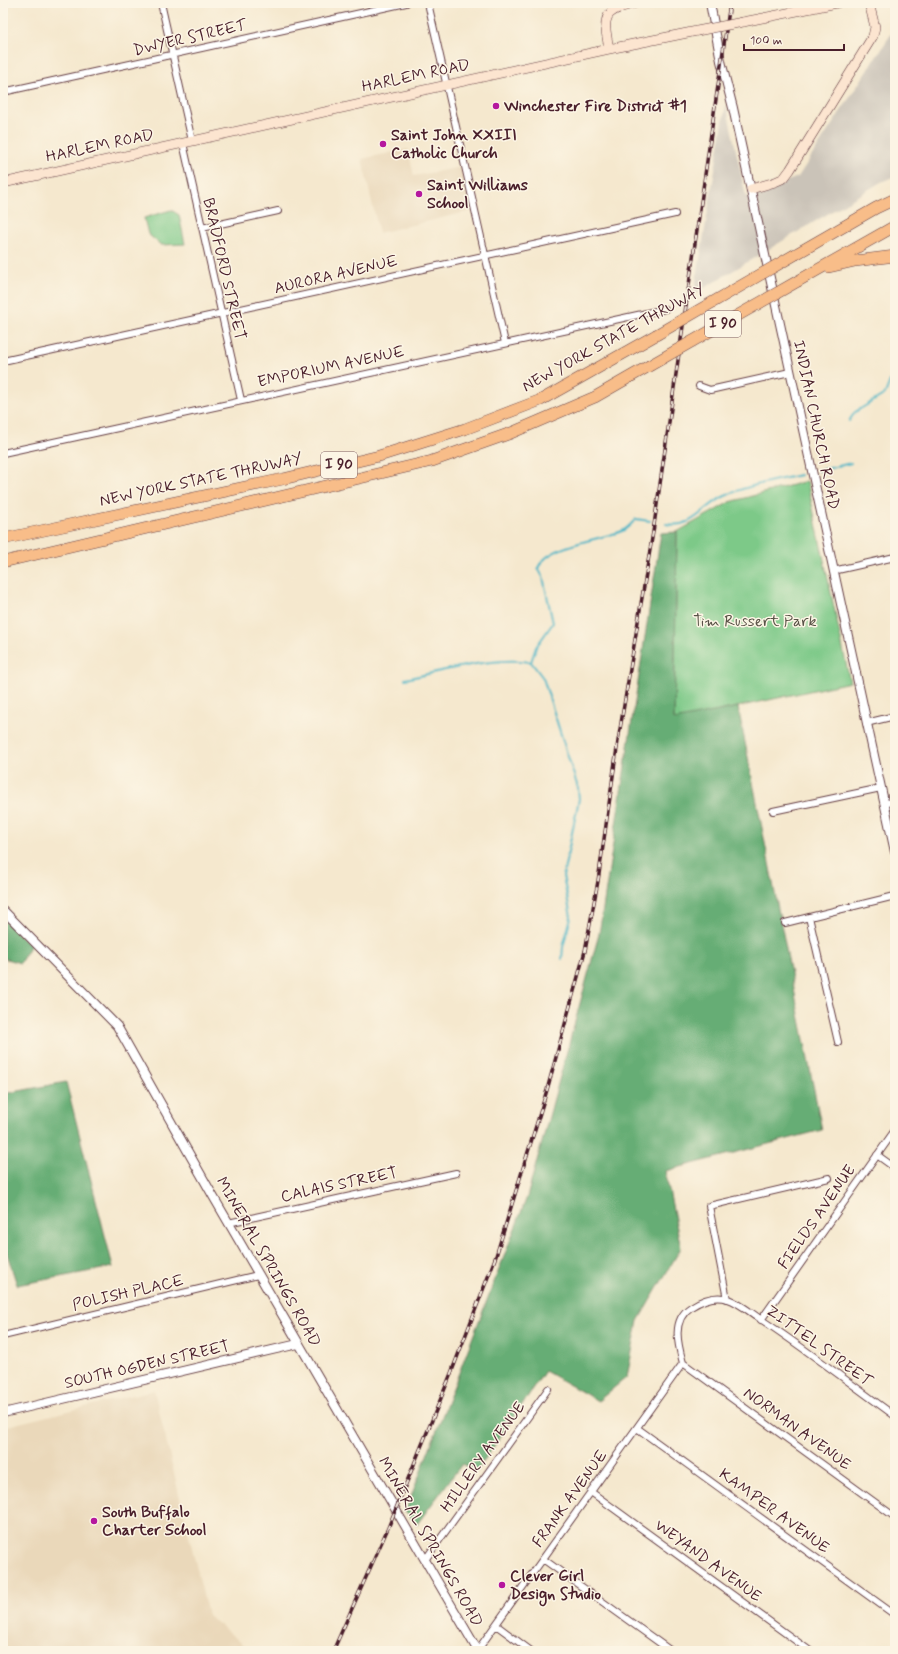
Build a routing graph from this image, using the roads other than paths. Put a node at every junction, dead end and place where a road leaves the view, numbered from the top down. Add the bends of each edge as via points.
1 (161, 3) edge
2 (406, 3) edge
3 (428, 3) edge
4 (637, 3) edge
5 (710, 3) edge
6 (837, 3) edge
7 (869, 3) edge
8 (609, 49) junction
9 (172, 55) junction
10 (446, 85) junction
11 (3, 92) edge
12 (187, 142) junction
13 (3, 183) edge
14 (751, 189) junction
15 (895, 199) edge
16 (278, 211) dead end
17 (674, 214) dead end
18 (895, 226) edge
19 (202, 228) junction
20 (486, 255) junction
21 (895, 256) edge
22 (815, 272) junction
23 (665, 309) dead end
24 (221, 314) junction
25 (505, 343) junction
26 (3, 361) edge
27 (790, 372) junction
28 (699, 386) dead end
29 (241, 400) junction
30 (3, 453) edge
31 (3, 540) edge
32 (895, 557) edge
33 (3, 562) edge
34 (833, 571) junction
35 (895, 716) edge
36 (866, 723) junction
37 (881, 788) junction
38 (895, 801) edge
39 (884, 804) junction
40 (773, 811) dead end
41 (895, 852) edge
42 (895, 896) edge
43 (3, 910) edge
44 (809, 917) junction
45 (785, 923) dead end
46 (838, 1042) dead end
47 (895, 1130) edge
48 (877, 1155) junction
49 (895, 1168) edge
50 (456, 1172) dead end
51 (829, 1178) dead end
52 (228, 1222) junction
53 (258, 1275) junction
54 (728, 1299) junction
55 (761, 1320) junction
56 (3, 1336) edge
57 (298, 1344) junction
58 (684, 1363) junction
59 (548, 1389) dead end
60 (3, 1413) edge
61 (895, 1416) edge
62 (637, 1428) junction
63 (591, 1492) junction
64 (895, 1517) edge
65 (543, 1559) junction
66 (425, 1560) junction
67 (895, 1615) edge
68 (496, 1625) junction
69 (478, 1651) edge
70 (531, 1651) edge
71 (671, 1651) edge
72 (810, 1651) edge

1 - 9 street, BRADFORD STREET
2 - 9 street, DWYER STREET
3 - 10 street
4 - 8 main road via 608,13 605,25
5 - 14 street, INDIAN CHURCH ROAD
6 - 8 main road, HARLEM ROAD, bridge
7 - 14 main road via 875,27 873,36 790,170 784,178
8 - 10 main road, HARLEM ROAD
9 - 11 street, DWYER STREET
9 - 12 street, BRADFORD STREET
10 - 12 main road, HARLEM ROAD
10 - 20 street
12 - 13 main road, HARLEM ROAD
12 - 19 street, BRADFORD STREET
14 - 27 street, INDIAN CHURCH ROAD
15 - 31 highway, NEW YORK STATE THRUWAY / I 90, bridge via 540,400 466,429 379,456
16 - 19 street
17 - 20 street, AURORA AVENUE
18 - 22 highway, NEW YORK STATE THRUWAY / I 90
19 - 24 street, BRADFORD STREET
20 - 24 street, AURORA AVENUE
20 - 25 street
21 - 22 highway via 856,261
22 - 33 highway, NEW YORK STATE THRUWAY / I 90, bridge via 595,397 511,433 432,461
23 - 25 street, EMPORIUM AVENUE
24 - 26 street, AURORA AVENUE
24 - 29 street, BRADFORD STREET
25 - 29 street, EMPORIUM AVENUE
27 - 28 street via 710,390
27 - 34 street, INDIAN CHURCH ROAD
29 - 30 street, EMPORIUM AVENUE
32 - 34 street
34 - 36 street, INDIAN CHURCH ROAD
35 - 36 street
36 - 37 street, INDIAN CHURCH ROAD
37 - 39 street, INDIAN CHURCH ROAD
37 - 40 street
38 - 39 street
39 - 41 street, INDIAN CHURCH ROAD
42 - 44 street
43 - 52 street, MINERAL SPRINGS ROAD via 117,1026
44 - 45 street
44 - 46 street
47 - 48 street, FIELDS AVENUE
48 - 49 street
48 - 55 street, FIELDS AVENUE
50 - 52 street, CALAIS STREET
51 - 54 street via 709,1206
52 - 53 street, MINERAL SPRINGS ROAD
53 - 56 street, POLISH PLACE
53 - 57 street, MINERAL SPRINGS ROAD
54 - 55 street, ZITTEL STREET
54 - 58 street via 709,1298 689,1309 684,1315 677,1336
55 - 61 street, ZITTEL STREET
57 - 60 street, SOUTH OGDEN STREET
57 - 66 street, MINERAL SPRINGS ROAD
58 - 62 street, FRANK AVENUE
58 - 64 street, NORMAN AVENUE
59 - 66 street, HILLERY AVENUE
62 - 63 street, FRANK AVENUE
62 - 67 street, KAMPER AVENUE
63 - 65 street, FRANK AVENUE
63 - 72 street, WEYAND AVENUE
65 - 68 street, FRANK AVENUE
65 - 71 street
66 - 69 street, MINERAL SPRINGS ROAD
68 - 69 street, FRANK AVENUE
68 - 70 street

